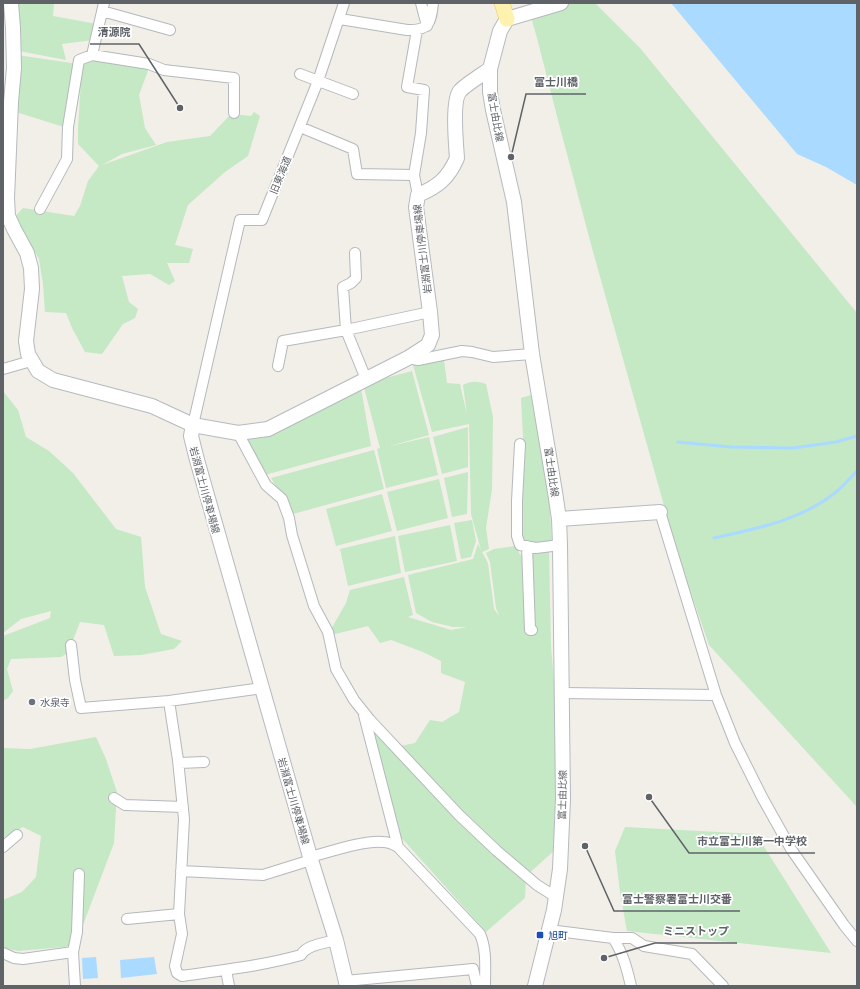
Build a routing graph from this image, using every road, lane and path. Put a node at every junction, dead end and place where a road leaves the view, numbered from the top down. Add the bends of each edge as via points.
1 (11, 3) edge
2 (344, 3) edge
3 (421, 3) edge
4 (433, 3) edge
5 (502, 3) edge
6 (561, 3) edge
7 (103, 7) edge
8 (340, 19) junction
9 (507, 19) junction
10 (427, 26) junction
11 (170, 30) dead end
12 (417, 30) junction
13 (92, 55) junction
14 (9, 56) edge
15 (490, 69) junction
16 (300, 74) dead end
17 (318, 81) junction
18 (353, 94) dead end
19 (234, 113) dead end
20 (300, 127) junction
21 (414, 175) junction
22 (418, 196) junction
23 (40, 209) dead end
24 (355, 253) dead end
25 (430, 312) junction
26 (346, 330) junction
27 (532, 354) junction
28 (408, 358) junction
29 (31, 361) junction
30 (278, 366) dead end
31 (3, 369) edge
32 (366, 379) junction
33 (193, 425) junction
34 (238, 433) junction
35 (520, 444) dead end
36 (660, 512) joint
37 (559, 519) junction
38 (560, 545) junction
39 (527, 546) junction
40 (532, 630) dead end
41 (71, 645) dead end
42 (262, 688) junction
43 (562, 693) junction
44 (716, 695) junction
45 (169, 701) junction
46 (363, 712) junction
47 (204, 762) dead end
48 (179, 763) junction
49 (114, 798) dead end
50 (183, 807) junction
51 (17, 834) dead end
52 (3, 847) edge
53 (398, 847) junction
54 (310, 858) junction
55 (181, 871) junction
56 (79, 874) dead end
57 (556, 897) junction
58 (179, 914) junction
59 (127, 918) dead end
60 (549, 930) junction
61 (613, 938) junction
62 (336, 940) junction
63 (857, 941) edge
64 (73, 952) junction
65 (3, 953) edge
66 (226, 970) junction
67 (346, 984) edge
68 (75, 986) edge
69 (229, 986) edge
70 (478, 986) edge
71 (485, 986) edge
72 (535, 986) edge
73 (631, 986) edge
74 (723, 986) edge

1 - 14 main road
2 - 8 street, 旧東海道
3 - 10 street
4 - 10 street
5 - 9 main road
6 - 9 main road
7 - 11 street
7 - 13 street
8 - 12 street
8 - 17 street, 旧東海道
9 - 15 main road, 富士由比線 via 500,31
10 - 12 street
12 - 21 street via 407,87 424,90 421,133
13 - 19 street via 149,64 164,70 234,78
13 - 23 street via 79,60 68,127 67,159
14 - 29 main road via 14,68 8,216 27,253 31,268 32,288 26,341
15 - 22 main road, 岩淵富士川停車場線 via 460,90 456,107 457,158 440,183
15 - 27 main road, 富士由比線 via 493,110 514,202
16 - 17 street
17 - 18 street
17 - 20 street, 旧東海道
20 - 21 street via 352,148 357,174
20 - 33 street, 旧東海道 via 262,220 240,220
21 - 22 street
22 - 25 main road, 岩淵富士川停車場線 via 416,207
24 - 26 street via 356,278 343,287
25 - 26 street
25 - 28 main road, 岩淵富士川停車場線 via 432,335 428,345
26 - 30 street via 283,341
26 - 32 street
27 - 28 street via 492,357 462,351 418,360
27 - 37 main road, 富士由比線
28 - 32 main road, 岩淵富士川停車場線
29 - 31 street
29 - 33 main road via 38,371 53,380 152,406
32 - 34 main road, 岩淵富士川停車場線 via 268,429
33 - 34 main road, 岩淵富士川停車場線
33 - 42 main road, 岩淵富士川停車場線 via 191,436 197,460
34 - 46 street via 266,485 282,499 314,606 328,632 336,669
35 - 39 street via 517,536 520,545
36 - 37 main road
36 - 44 street
37 - 38 main road, 富士由比線
38 - 39 street via 536,548
38 - 43 main road, 富士由比線
39 - 40 street
41 - 45 street via 81,708
42 - 45 street
42 - 54 main road, 岩淵富士川停車場線
43 - 44 street
43 - 57 main road, 富士由比線 via 563,799
44 - 63 street via 743,760 791,849
45 - 48 street
46 - 53 street
46 - 57 street via 459,815 492,846
47 - 48 street
48 - 50 street
49 - 50 street via 125,805
50 - 55 street
51 - 52 street
53 - 54 street via 390,843 367,843
53 - 71 street via 480,934 484,950
54 - 55 street via 263,875
54 - 62 main road, 岩淵富士川停車場線
55 - 58 street
56 - 64 street via 77,932
57 - 60 main road, 富士由比線
58 - 59 street
58 - 66 street via 182,934 175,966 177,972 182,976
60 - 61 street
60 - 72 main road, 富士由比線
61 - 73 street via 620,947
61 - 74 street via 632,938 644,946 692,954
62 - 66 street via 312,947 303,951 301,955 288,959
62 - 67 main road, 岩淵富士川停車場線
64 - 65 street via 22,959
64 - 68 street
66 - 69 street
67 - 70 street via 473,969

